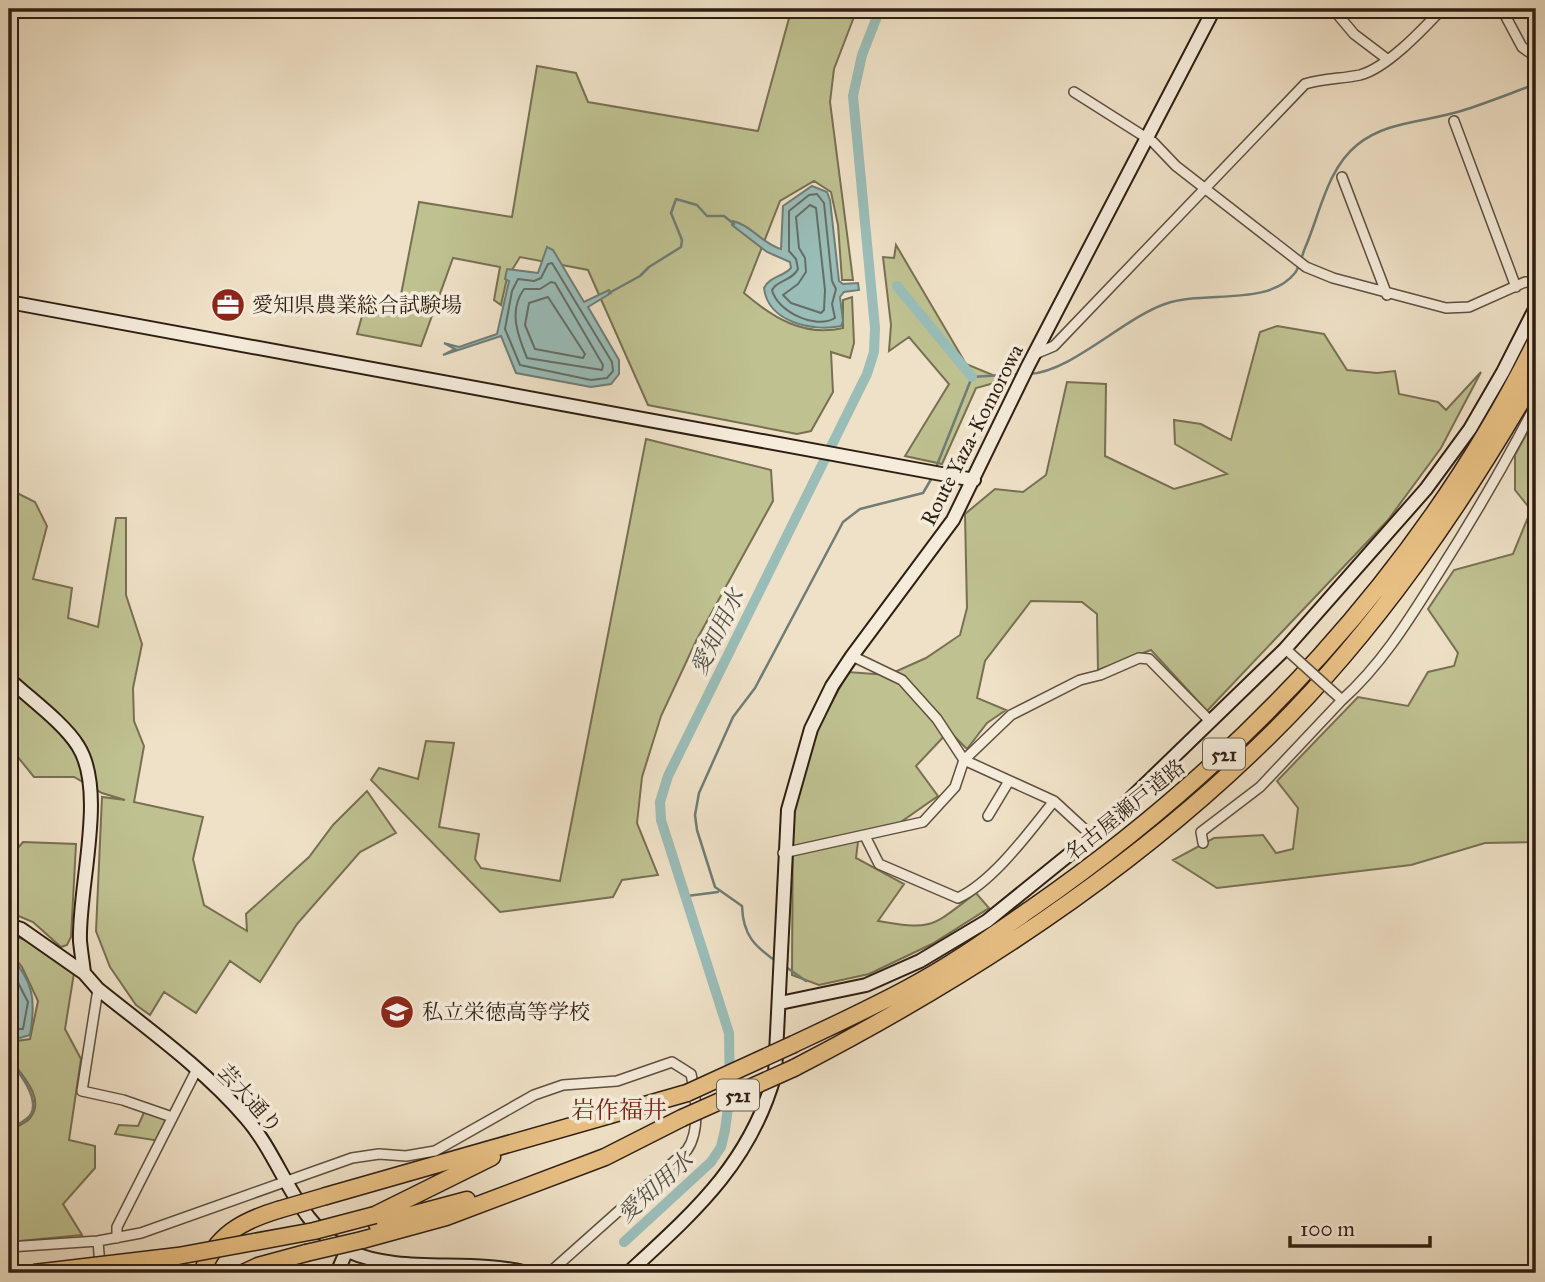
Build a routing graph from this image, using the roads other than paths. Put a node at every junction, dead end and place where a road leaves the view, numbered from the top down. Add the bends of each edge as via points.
1 (1214, 9) edge
2 (1332, 9) edge
3 (1442, 9) edge
4 (1506, 17) dead end
5 (1536, 57) edge
6 (1387, 59) junction
7 (1074, 92) dead end
8 (1454, 121) dead end
9 (1146, 138) junction
10 (1342, 177) dead end
11 (1206, 188) junction
12 (1536, 283) edge
13 (1516, 286) junction
14 (1387, 295) junction
15 (9, 302) edge
16 (1536, 307) edge
17 (1536, 341) edge
18 (1032, 360) junction
19 (1536, 376) edge
20 (1536, 404) edge
21 (974, 480) junction
22 (1287, 651) junction
23 (852, 656) junction
24 (9, 679) edge
25 (1342, 700) junction
26 (1211, 722) junction
27 (964, 760) junction
28 (1009, 781) junction
29 (1054, 802) junction
30 (988, 816) dead end
31 (865, 836) junction
32 (1092, 836) junction
33 (1203, 843) dead end
34 (783, 853) junction
35 (9, 925) edge
36 (84, 973) junction
37 (98, 989) junction
38 (780, 1003) junction
39 (197, 1069) junction
40 (173, 1118) junction
41 (533, 1137) junction
42 (547, 1177) junction
43 (288, 1182) junction
44 (376, 1219) junction
45 (117, 1238) junction
46 (98, 1241) junction
47 (9, 1247) edge
48 (346, 1250) junction
49 (34, 1273) edge
50 (96, 1273) edge
51 (113, 1273) edge
52 (202, 1273) edge
53 (243, 1273) edge
54 (337, 1273) edge
55 (527, 1273) edge
56 (549, 1273) edge
57 (628, 1273) edge

1 - 9 main road, Route Yaza-Komorowa
2 - 6 street via 1354,34
3 - 6 street
4 - 5 street via 1522,47
6 - 11 street via 1361,75 1305,84
7 - 9 street
8 - 13 street
9 - 11 street
9 - 18 main road, Route Yaza-Komorowa
10 - 14 street
11 - 14 street via 1306,267
11 - 18 street via 1054,346
12 - 13 street
13 - 14 street via 1459,309
15 - 21 main road
16 - 22 main road via 1470,429 1426,489
17 - 41 highway, 名古屋瀬戸道路 / 521, bridge via 1490,424 1413,540 1343,629 1257,723 1122,843 910,988 687,1093
18 - 21 main road, Route Yaza-Komorowa
19 - 42 highway, 名古屋瀬戸道路 / 521, bridge via 1427,548 1356,639 1270,735 1201,799 1065,906 919,1002 793,1069 605,1157
20 - 25 street via 1478,514 1402,632 1368,677
21 - 23 main road, Route Yaza-Komorowa via 953,520
22 - 25 street, bridge
22 - 26 main road
23 - 27 street via 902,680 937,719
23 - 34 main road, Route Yaza-Komorowa via 826,696 803,748
24 - 36 main road via 76,742 88,765 88,846 80,940
25 - 33 street via 1269,778 1201,832
26 - 27 street via 1144,657 1080,680 1011,715
26 - 32 main road
27 - 28 street
27 - 31 street via 955,787 922,822
28 - 29 street
28 - 30 street
29 - 31 street via 1024,839 958,898 879,864
29 - 32 street
31 - 34 street
32 - 38 main road via 987,921 920,961 866,985
34 - 38 main road, Route Yaza-Komorowa
35 - 36 main road, 芸大通り
36 - 37 main road, 芸大通り
37 - 39 main road, 芸大通り
37 - 40 street via 82,1091
38 - 57 main road, Route Yaza-Komorowa via 775,1074 765,1111 748,1143 720,1183
39 - 40 street
39 - 43 main road, 芸大通り via 262,1137
40 - 45 street via 117,1227
41 - 44 highway
41 - 52 highway, bridge via 246,1221 225,1235
42 - 44 highway
42 - 53 highway, bridge via 446,1217
43 - 45 street
43 - 48 main road, 芸大通り via 321,1234
43 - 56 street via 352,1158 435,1151 507,1109 563,1085 617,1081 672,1062 691,1074 695,1139
44 - 49 highway, bridge via 230,1248
44 - 51 highway via 275,1247
45 - 46 street
46 - 47 street
46 - 50 street via 101,1265
48 - 54 main road
48 - 55 main road, 芸大通り via 381,1261 500,1266

